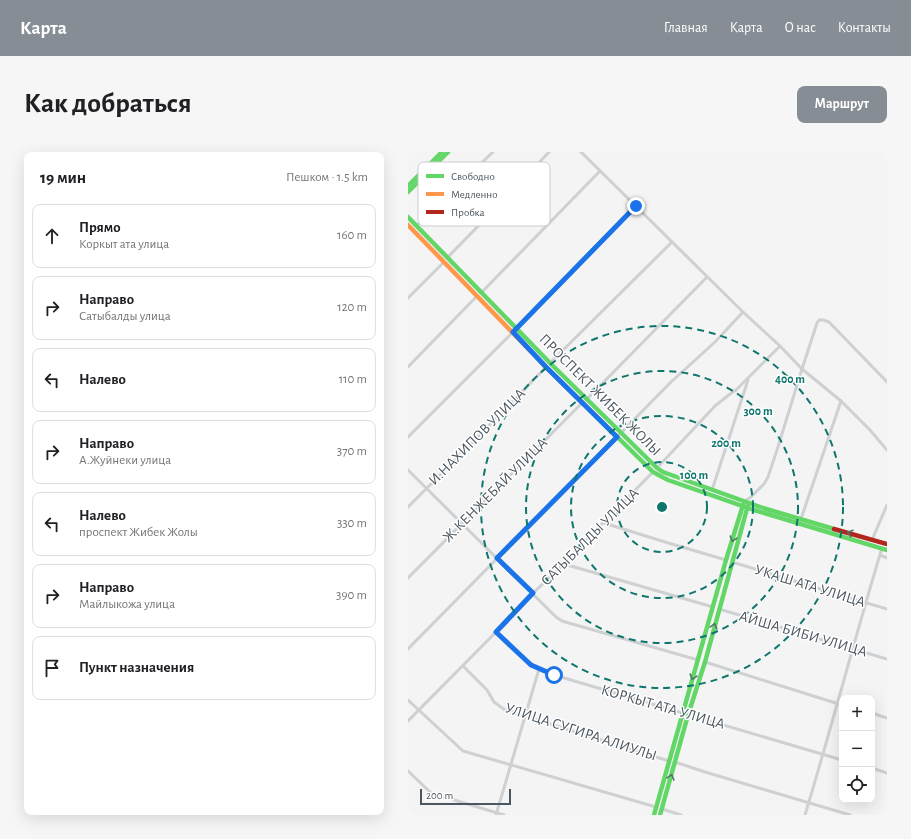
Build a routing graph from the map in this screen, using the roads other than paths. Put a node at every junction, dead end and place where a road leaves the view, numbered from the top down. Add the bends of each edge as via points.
1 (442, 152) edge
2 (448, 152) edge
3 (493, 152) edge
4 (549, 152) edge
5 (581, 152) edge
6 (433, 162) edge
7 (438, 162) edge
8 (483, 162) edge
9 (540, 162) edge
10 (600, 171) junction
11 (418, 180) edge
12 (418, 181) edge
13 (408, 191) edge
14 (636, 206) junction
15 (408, 216) edge
16 (550, 222) edge
17 (408, 224) edge
18 (417, 225) joint
19 (479, 226) edge
20 (546, 226) edge
21 (672, 242) junction
22 (446, 260) junction
23 (707, 277) junction
24 (479, 294) junction
25 (408, 298) edge
26 (743, 312) junction
27 (514, 330) junction
28 (780, 346) junction
29 (548, 365) junction
30 (408, 367) edge
31 (802, 369) junction
32 (748, 378) junction
33 (887, 382) edge
34 (584, 401) junction
35 (841, 401) junction
36 (619, 435) junction
37 (408, 437) edge
38 (887, 450) edge
39 (408, 470) edge
40 (655, 470) junction
41 (427, 488) junction
42 (712, 490) junction
43 (746, 505) junction
44 (887, 505) edge
45 (408, 507) edge
46 (801, 519) junction
47 (604, 523) junction
48 (462, 524) junction
49 (872, 540) junction
50 (887, 544) edge
51 (884, 549) edge
52 (880, 555) junction
53 (497, 558) junction
54 (887, 558) edge
55 (726, 560) junction
56 (732, 562) junction
57 (564, 564) junction
58 (408, 578) edge
59 (533, 593) junction
60 (865, 602) junction
61 (713, 607) junction
62 (719, 609) junction
63 (887, 609) edge
64 (496, 632) junction
65 (408, 649) edge
66 (853, 649) junction
67 (887, 659) edge
68 (698, 660) junction
69 (705, 662) junction
70 (463, 666) junction
71 (540, 669) junction
72 (408, 700) edge
73 (837, 703) junction
74 (419, 710) junction
75 (683, 713) junction
76 (688, 714) junction
77 (875, 714) edge
78 (525, 716) junction
79 (887, 718) edge
80 (408, 721) edge
81 (823, 754) junction
82 (839, 759) edge
83 (669, 761) junction
84 (675, 762) junction
85 (511, 765) junction
86 (875, 769) edge
87 (408, 771) edge
88 (887, 773) edge
89 (808, 803) junction
90 (656, 808) junction
91 (662, 809) junction
92 (496, 814) edge
93 (504, 815) edge
94 (654, 815) edge
95 (660, 815) edge
96 (681, 815) edge
97 (805, 815) edge
98 (850, 815) edge

1 - 6 street
2 - 7 street
3 - 8 street
4 - 9 street
5 - 10 street
10 - 14 street
10 - 16 street
11 - 13 street
12 - 13 street
14 - 21 street
14 - 27 street
15 - 18 street, ПРОСПЕКТ ЖИБЕК ЖОЛЫ
17 - 22 street, ПРОСПЕКТ ЖИБЕК ЖОЛЫ via 411,231
18 - 22 street, ПРОСПЕКТ ЖИБЕК ЖОЛЫ
19 - 22 street
20 - 24 street
21 - 23 street
21 - 29 street, И.НАХИПОВ УЛИЦА
22 - 24 street, ПРОСПЕКТ ЖИБЕК ЖОЛЫ
22 - 25 street
23 - 26 street
23 - 34 street, Ж.КЕНЖЕБАЙ УЛИЦА
24 - 27 street, ПРОСПЕКТ ЖИБЕК ЖОЛЫ
24 - 30 street
26 - 28 street
26 - 36 street via 716,342 671,382
27 - 29 street, ПРОСПЕКТ ЖИБЕК ЖОЛЫ
27 - 37 street
28 - 31 street
28 - 32 street, САТЫБАЛДЫ УЛИЦА
29 - 34 street, ПРОСПЕКТ ЖИБЕК ЖОЛЫ
29 - 41 street, И.НАХИПОВ УЛИЦА
31 - 33 street via 817,323 823,320 829,322
31 - 35 street
31 - 43 street via 768,477
32 - 40 street, САТЫБАЛДЫ УЛИЦА via 716,406
32 - 42 street
34 - 36 street, ПРОСПЕКТ ЖИБЕК ЖОЛЫ
34 - 48 street, Ж.КЕНЖЕБАЙ УЛИЦА
35 - 38 street
35 - 46 street
36 - 40 street, ПРОСПЕКТ ЖИБЕК ЖОЛЫ
36 - 53 street
39 - 41 street
40 - 42 street, ПРОСПЕКТ ЖИБЕК ЖОЛЫ
40 - 43 street, ПРОСПЕКТ ЖИБЕК ЖОЛЫ via 668,480
40 - 47 street, САТЫБАЛДЫ УЛИЦА
41 - 45 street, И.НАХИПОВ УЛИЦА
41 - 48 street
42 - 43 street, ПРОСПЕКТ ЖИБЕК ЖОЛЫ
43 - 46 street, ПРОСПЕКТ ЖИБЕК ЖОЛЫ
43 - 51 street, ПРОСПЕКТ ЖИБЕК ЖОЛЫ
43 -> 55 street
43 - 56 street
44 - 49 street
49 -> 46 street, ПРОСПЕКТ ЖИБЕК ЖОЛЫ
47 - 55 street
47 - 57 street, САТЫБАЛДЫ УЛИЦА
48 - 53 street
48 - 58 street, Ж.КЕНЖЕБАЙ УЛИЦА
49 - 50 street, ПРОСПЕКТ ЖИБЕК ЖОЛЫ
51 - 52 street
52 - 54 street
52 - 60 street
53 - 59 street
53 - 65 street
55 - 61 street
56 - 60 street, УКАШ АТА УЛИЦА
56 - 62 street
57 - 59 street, САТЫБАЛДЫ УЛИЦА
57 - 61 street
59 - 64 street, САТЫБАЛДЫ УЛИЦА
59 - 68 street via 562,621
60 - 63 street, УКАШ АТА УЛИЦА
60 - 66 street
61 - 68 street
62 - 66 street, АЙША БИБИ УЛИЦА
69 -> 62 street
64 - 70 street, САТЫБАЛДЫ УЛИЦА
64 - 71 street, КОРКЫТ АТА УЛИЦА via 531,665
66 - 67 street, АЙША БИБИ УЛИЦА
66 - 73 street
68 -> 75 street
69 - 73 street
69 - 76 street
70 - 74 street, САТЫБАЛДЫ УЛИЦА
70 - 78 street, УЛИЦА СУГИРА АЛИУЛЫ via 487,690 494,702 505,710
71 - 75 street, КОРКЫТ АТА УЛИЦА
71 - 78 street
72 - 74 street
73 - 81 street
74 - 80 street, САТЫБАЛДЫ УЛИЦА
74 - 85 street via 463,751
75 - 76 street, КОРКЫТ АТА УЛИЦА
75 - 83 street
76 - 81 street, КОРКЫТ АТА УЛИЦА
76 - 84 street
77 - 79 street
78 - 83 street, УЛИЦА СУГИРА АЛИУЛЫ
78 - 85 street
81 - 82 street, КОРКЫТ АТА УЛИЦА
81 - 89 street
83 - 90 street
84 - 89 street, УЛИЦА СУГИРА АЛИУЛЫ
91 -> 84 street
85 - 90 street
85 - 92 street
86 - 88 street
87 - 92 street via 431,793
89 - 97 street
89 - 98 street, УЛИЦА СУГИРА АЛИУЛЫ
90 - 94 street
91 - 95 street
91 - 96 street
92 - 93 street

